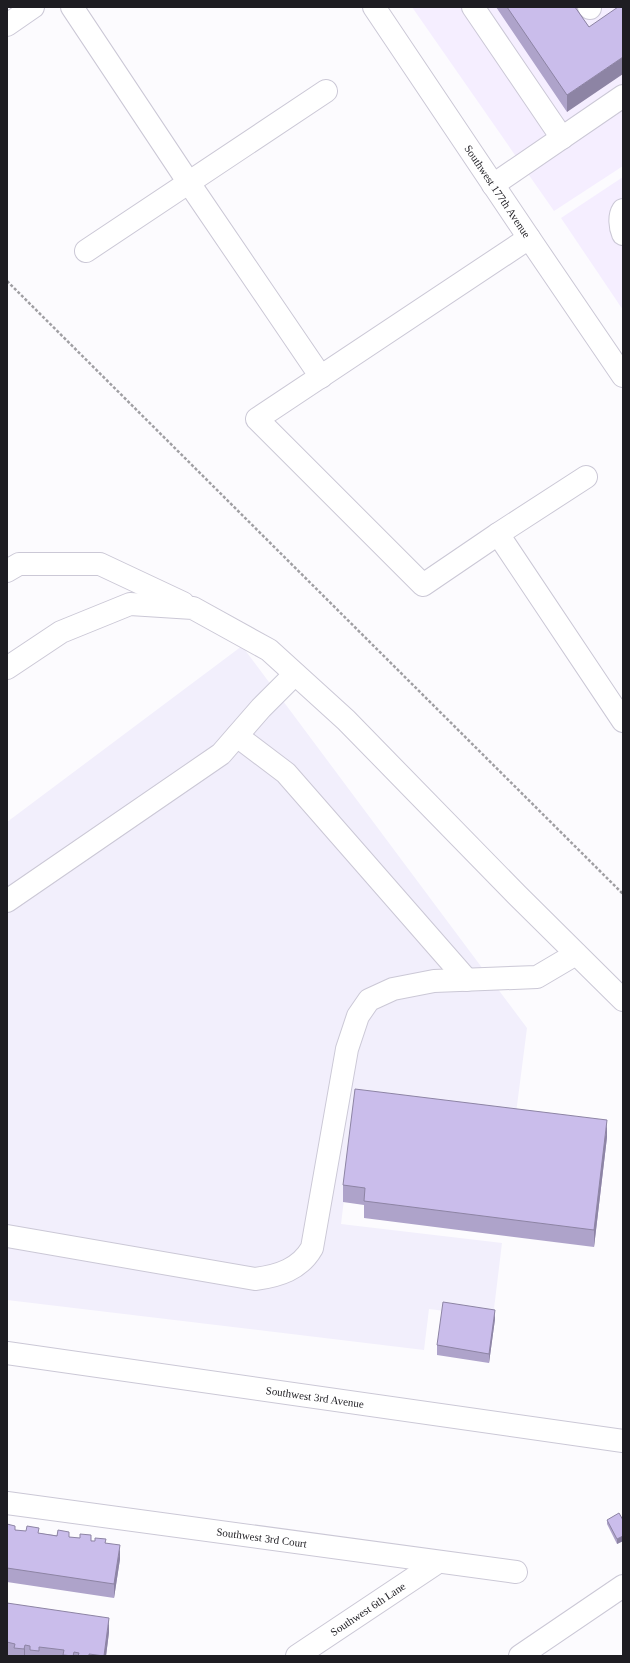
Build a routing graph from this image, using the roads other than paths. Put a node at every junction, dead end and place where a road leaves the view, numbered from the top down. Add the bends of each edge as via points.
1 (33, 7) edge
2 (72, 7) edge
3 (374, 7) edge
4 (473, 7) edge
5 (7, 25) edge
6 (326, 91) dead end
7 (623, 96) edge
8 (562, 138) junction
9 (189, 183) junction
10 (493, 185) junction
11 (623, 210) edge
12 (623, 234) edge
13 (529, 238) junction
14 (86, 251) dead end
15 (623, 376) edge
16 (321, 377) junction
17 (586, 477) dead end
18 (498, 534) junction
19 (7, 571) edge
20 (193, 608) junction
21 (7, 668) edge
22 (295, 674) junction
23 (623, 721) edge
24 (237, 736) junction
25 (7, 901) edge
26 (576, 954) junction
27 (467, 980) junction
28 (623, 1000) edge
29 (7, 1236) edge
30 (7, 1353) edge
31 (623, 1441) edge
32 (7, 1503) edge
33 (438, 1562) junction
34 (516, 1572) dead end
35 (623, 1586) edge
36 (297, 1656) edge
37 (520, 1656) edge

1 - 5 street
2 - 9 street
3 - 10 street, Southwest 177th Avenue
4 - 8 street
6 - 9 street
7 - 8 street
8 - 10 street
9 - 14 street
9 - 16 street
10 - 13 street, Southwest 177th Avenue
11 - 12 street
13 - 15 street, Southwest 177th Avenue
13 - 16 street
16 - 18 street via 257,419 423,585
17 - 18 street
18 - 23 street
19 - 20 street via 19,564 100,564
20 - 21 street via 130,604 61,632
20 - 22 street via 270,650
22 - 24 street
22 - 26 street via 346,720
24 - 25 street via 221,754
24 - 27 street via 286,773
26 - 27 street via 537,977
26 - 28 street
27 - 29 street via 434,981 393,990 369,1000 358,1016 347,1049 312,1248 306,1258 287,1272 255,1279
30 - 31 street, Southwest 3rd Avenue
32 - 33 street, Southwest 3rd Court
33 - 34 street, Southwest 3rd Court
33 - 36 street, Southwest 6th Lane
35 - 37 street

